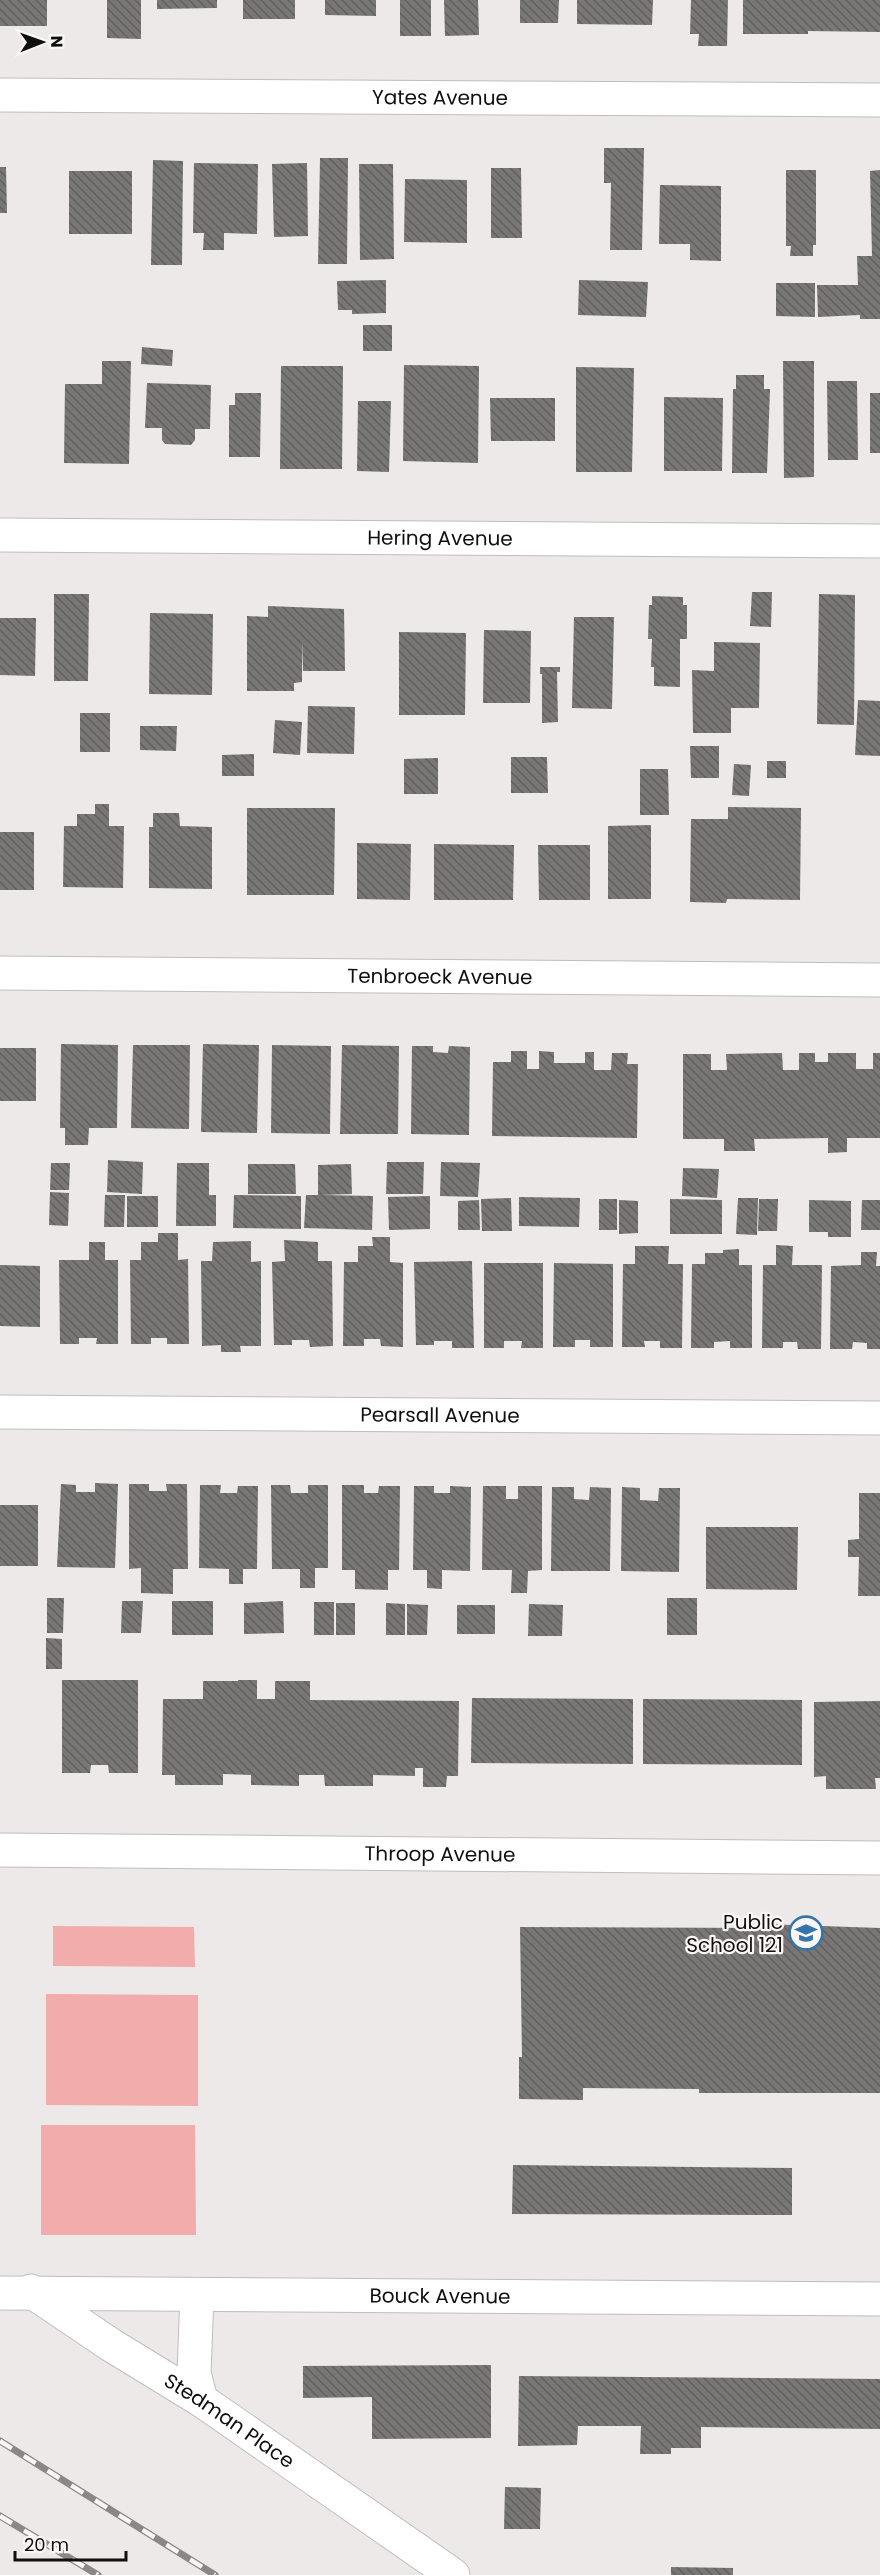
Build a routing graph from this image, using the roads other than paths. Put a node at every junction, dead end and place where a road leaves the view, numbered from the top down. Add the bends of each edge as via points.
1 (0, 94) edge
2 (880, 100) edge
3 (0, 535) edge
4 (880, 541) edge
5 (0, 974) edge
6 (880, 980) edge
7 (0, 1412) edge
8 (880, 1418) edge
9 (0, 1850) edge
10 (880, 1858) edge
11 (0, 2273) edge
12 (0, 2294) edge
13 (35, 2294) junction
14 (197, 2295) junction
15 (880, 2299) edge
16 (201, 2400) junction
17 (453, 2575) edge

1 - 2 street, Yates Avenue
3 - 4 street, Hering Avenue
5 - 6 street, Tenbroeck Avenue
7 - 8 street, Pearsall Avenue
9 - 10 street, Throop Avenue
11 - 13 street, Stedman Place
12 - 13 street, Bouck Avenue
13 - 14 street, Bouck Avenue
13 - 16 street, Stedman Place
14 - 15 street, Bouck Avenue
14 - 16 street via 194,2373
16 - 17 street, Stedman Place

